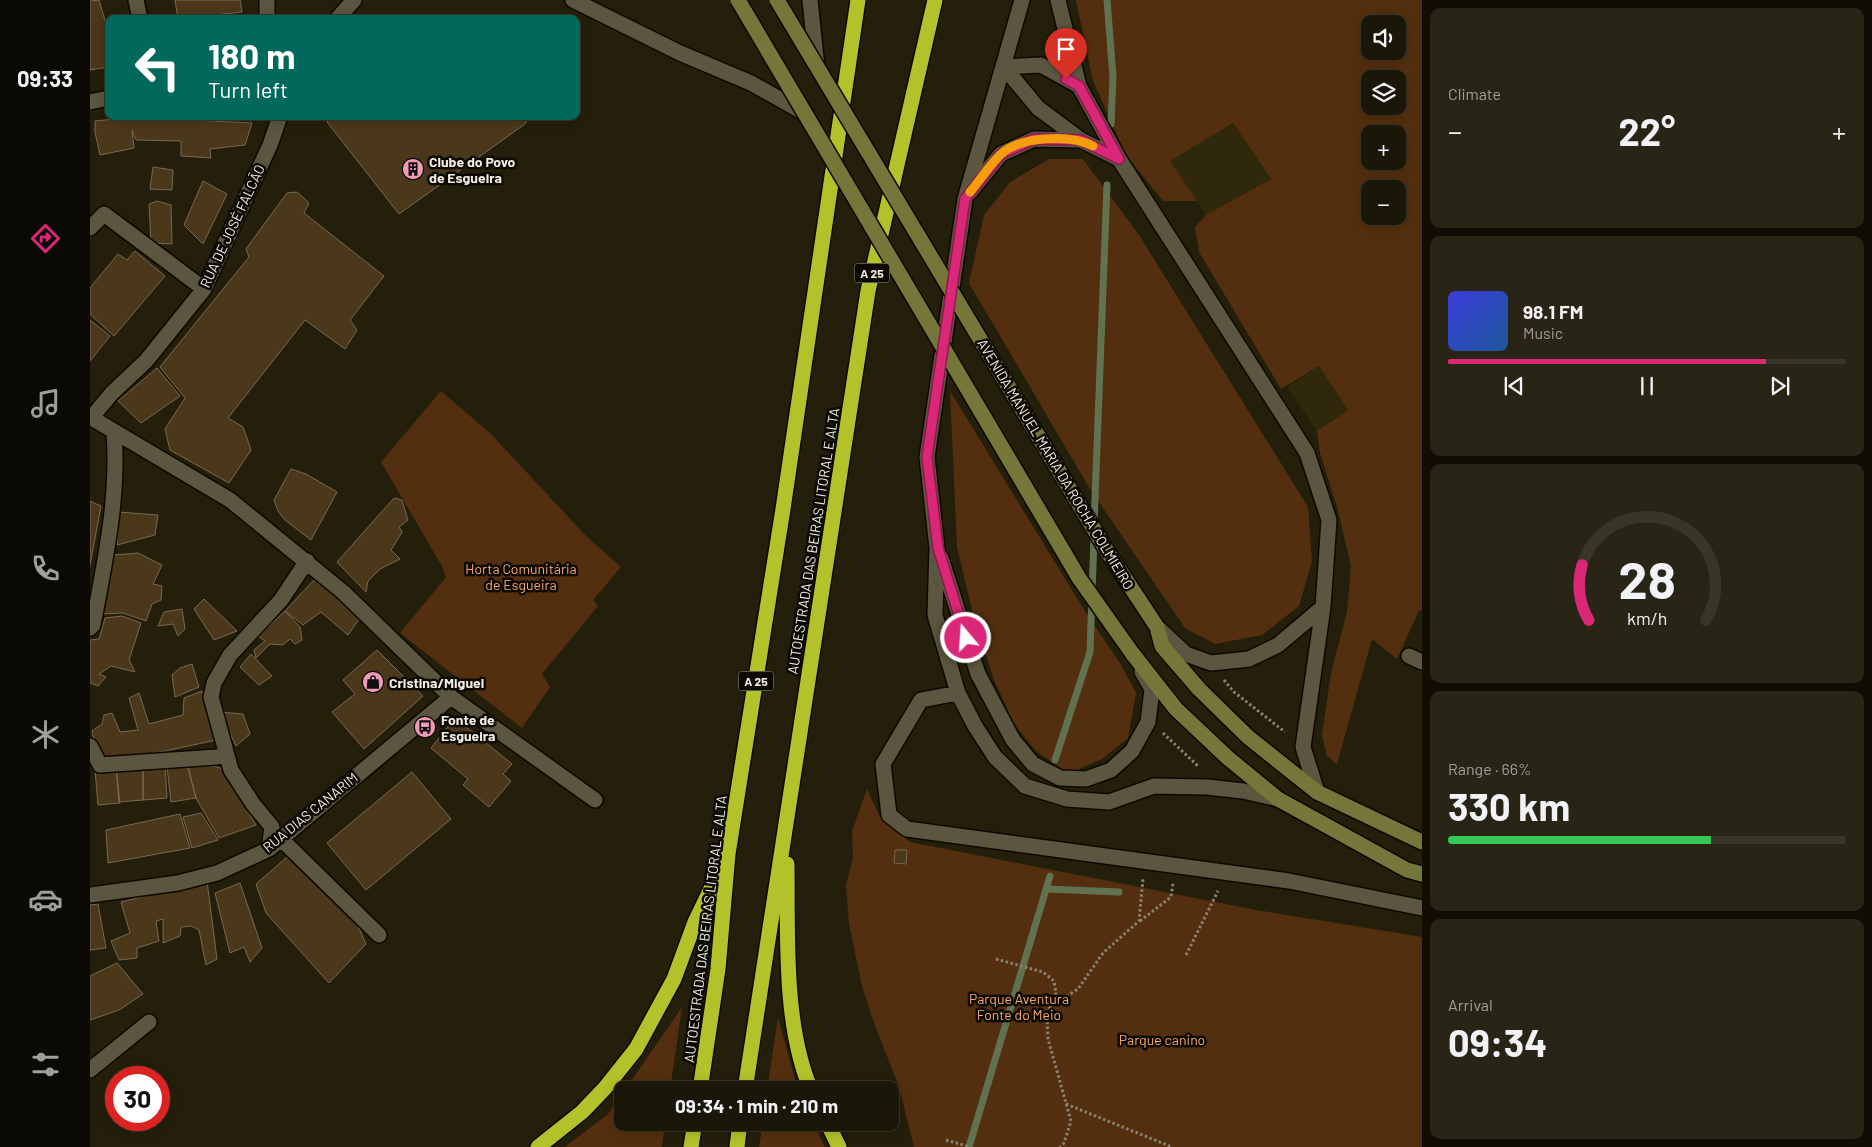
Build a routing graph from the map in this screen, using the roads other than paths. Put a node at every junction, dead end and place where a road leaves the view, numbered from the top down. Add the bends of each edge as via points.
1 (136, 0) edge
2 (267, 0) edge
3 (354, 0) edge
4 (573, 0) edge
5 (738, 0) edge
6 (776, 0) edge
7 (810, 0) edge
8 (858, 0) edge
9 (935, 0) edge
10 (1022, 0) edge
11 (1058, 0) edge
12 (139, 15) edge
13 (266, 15) edge
14 (341, 15) edge
15 (817, 67) junction
16 (1004, 67) junction
17 (1079, 86) junction
18 (105, 99) edge
19 (90, 102) edge
20 (806, 114) junction
21 (279, 120) edge
22 (1081, 140) junction
23 (1119, 159) junction
24 (965, 199) junction
25 (90, 228) edge
26 (204, 289) junction
27 (91, 417) edge
28 (114, 432) junction
29 (938, 548) junction
30 (307, 561) junction
31 (1323, 607) junction
32 (1157, 627) junction
33 (90, 628) edge
34 (1132, 653) junction
35 (958, 693) junction
36 (451, 697) junction
37 (90, 746) edge
38 (226, 754) junction
39 (1317, 792) junction
40 (1278, 799) junction
41 (595, 800) dead end
42 (787, 822) junction
43 (280, 838) junction
44 (1422, 842) edge
45 (269, 849) junction
46 (728, 854) junction
47 (1422, 874) edge
48 (90, 895) edge
49 (1422, 908) edge
50 (379, 935) dead end
51 (149, 1022) dead end
52 (90, 1070) edge
53 (701, 1081) edge
54 (746, 1081) edge
55 (808, 1081) edge
56 (694, 1131) edge
57 (739, 1131) edge
58 (831, 1131) edge
59 (538, 1147) edge
60 (691, 1147) edge
61 (737, 1147) edge
62 (839, 1147) edge

1 - 12 street
2 - 13 street
3 - 14 street
4 - 20 street via 680,53 751,83
5 - 20 main road, bridge
6 - 15 main road, AVENIDA MANUEL MARIA DA ROCHA COLMIEIRO, bridge
7 - 15 street
8 - 46 highway, AUTOESTRADA DAS BEIRAS LITORAL E ALTA / A 25
9 - 42 highway, AUTOESTRADA DAS BEIRAS LITORAL E ALTA / A 25 via 868,292
10 - 16 street
11 - 17 street
15 - 32 main road, AVENIDA MANUEL MARIA DA ROCHA COLMIEIRO, bridge via 1107,551
16 - 17 street via 1041,65
16 - 22 street via 1038,108
16 - 24 street
17 - 23 street
18 - 19 street
20 - 34 main road, bridge via 1079,578
21 - 26 street, RUA DE JOSÉ FALCÃO
22 - 23 street
22 - 24 street via 1034,139 1001,154
23 - 31 street via 1307,453 1329,520
24 - 29 street via 927,457
25 - 26 street via 104,214
26 - 27 street, RUA DE JOSÉ FALCÃO via 146,362
27 - 28 street
28 - 30 street via 230,500
28 - 33 street via 116,463 109,536
29 - 34 street via 978,674 1013,740 1033,764 1060,778 1086,779 1111,770 1132,751 1148,722 1152,690
29 - 35 street via 935,615
30 - 36 street
30 - 38 street via 281,600 230,655 214,683 211,697
31 - 32 street via 1278,645 1249,659 1211,663 1186,654
31 - 39 street via 1303,747
32 - 39 main road, AVENIDA MANUEL MARIA DA ROCHA COLMIEIRO via 1162,646 1199,688 1248,737
34 - 40 main road via 1176,709
35 - 40 street via 995,757 1025,786 1067,800 1109,802 1154,786 1243,791
35 - 49 street via 921,700 883,764 889,815 907,829 1289,881
36 - 41 street
36 - 43 street, RUA DIAS CANARIM
37 - 38 street via 100,765
38 - 45 street via 231,770 272,827
39 - 44 main road, AVENIDA MANUEL MARIA DA ROCHA COLMIEIRO
40 - 47 main road via 1407,870
42 - 54 highway, AUTOESTRADA DAS BEIRAS LITORAL E ALTA / A 25
42 - 55 highway via 790,984 800,1054
43 - 45 street, RUA DIAS CANARIM
43 - 50 street
45 - 48 street, RUA DIAS CANARIM via 217,873 178,883
46 - 53 highway, AUTOESTRADA DAS BEIRAS LITORAL E ALTA / A 25 via 718,969
46 - 59 highway via 695,922 674,979 636,1049 582,1112
51 - 52 street
56 - 60 highway
57 - 61 highway
58 - 62 highway

